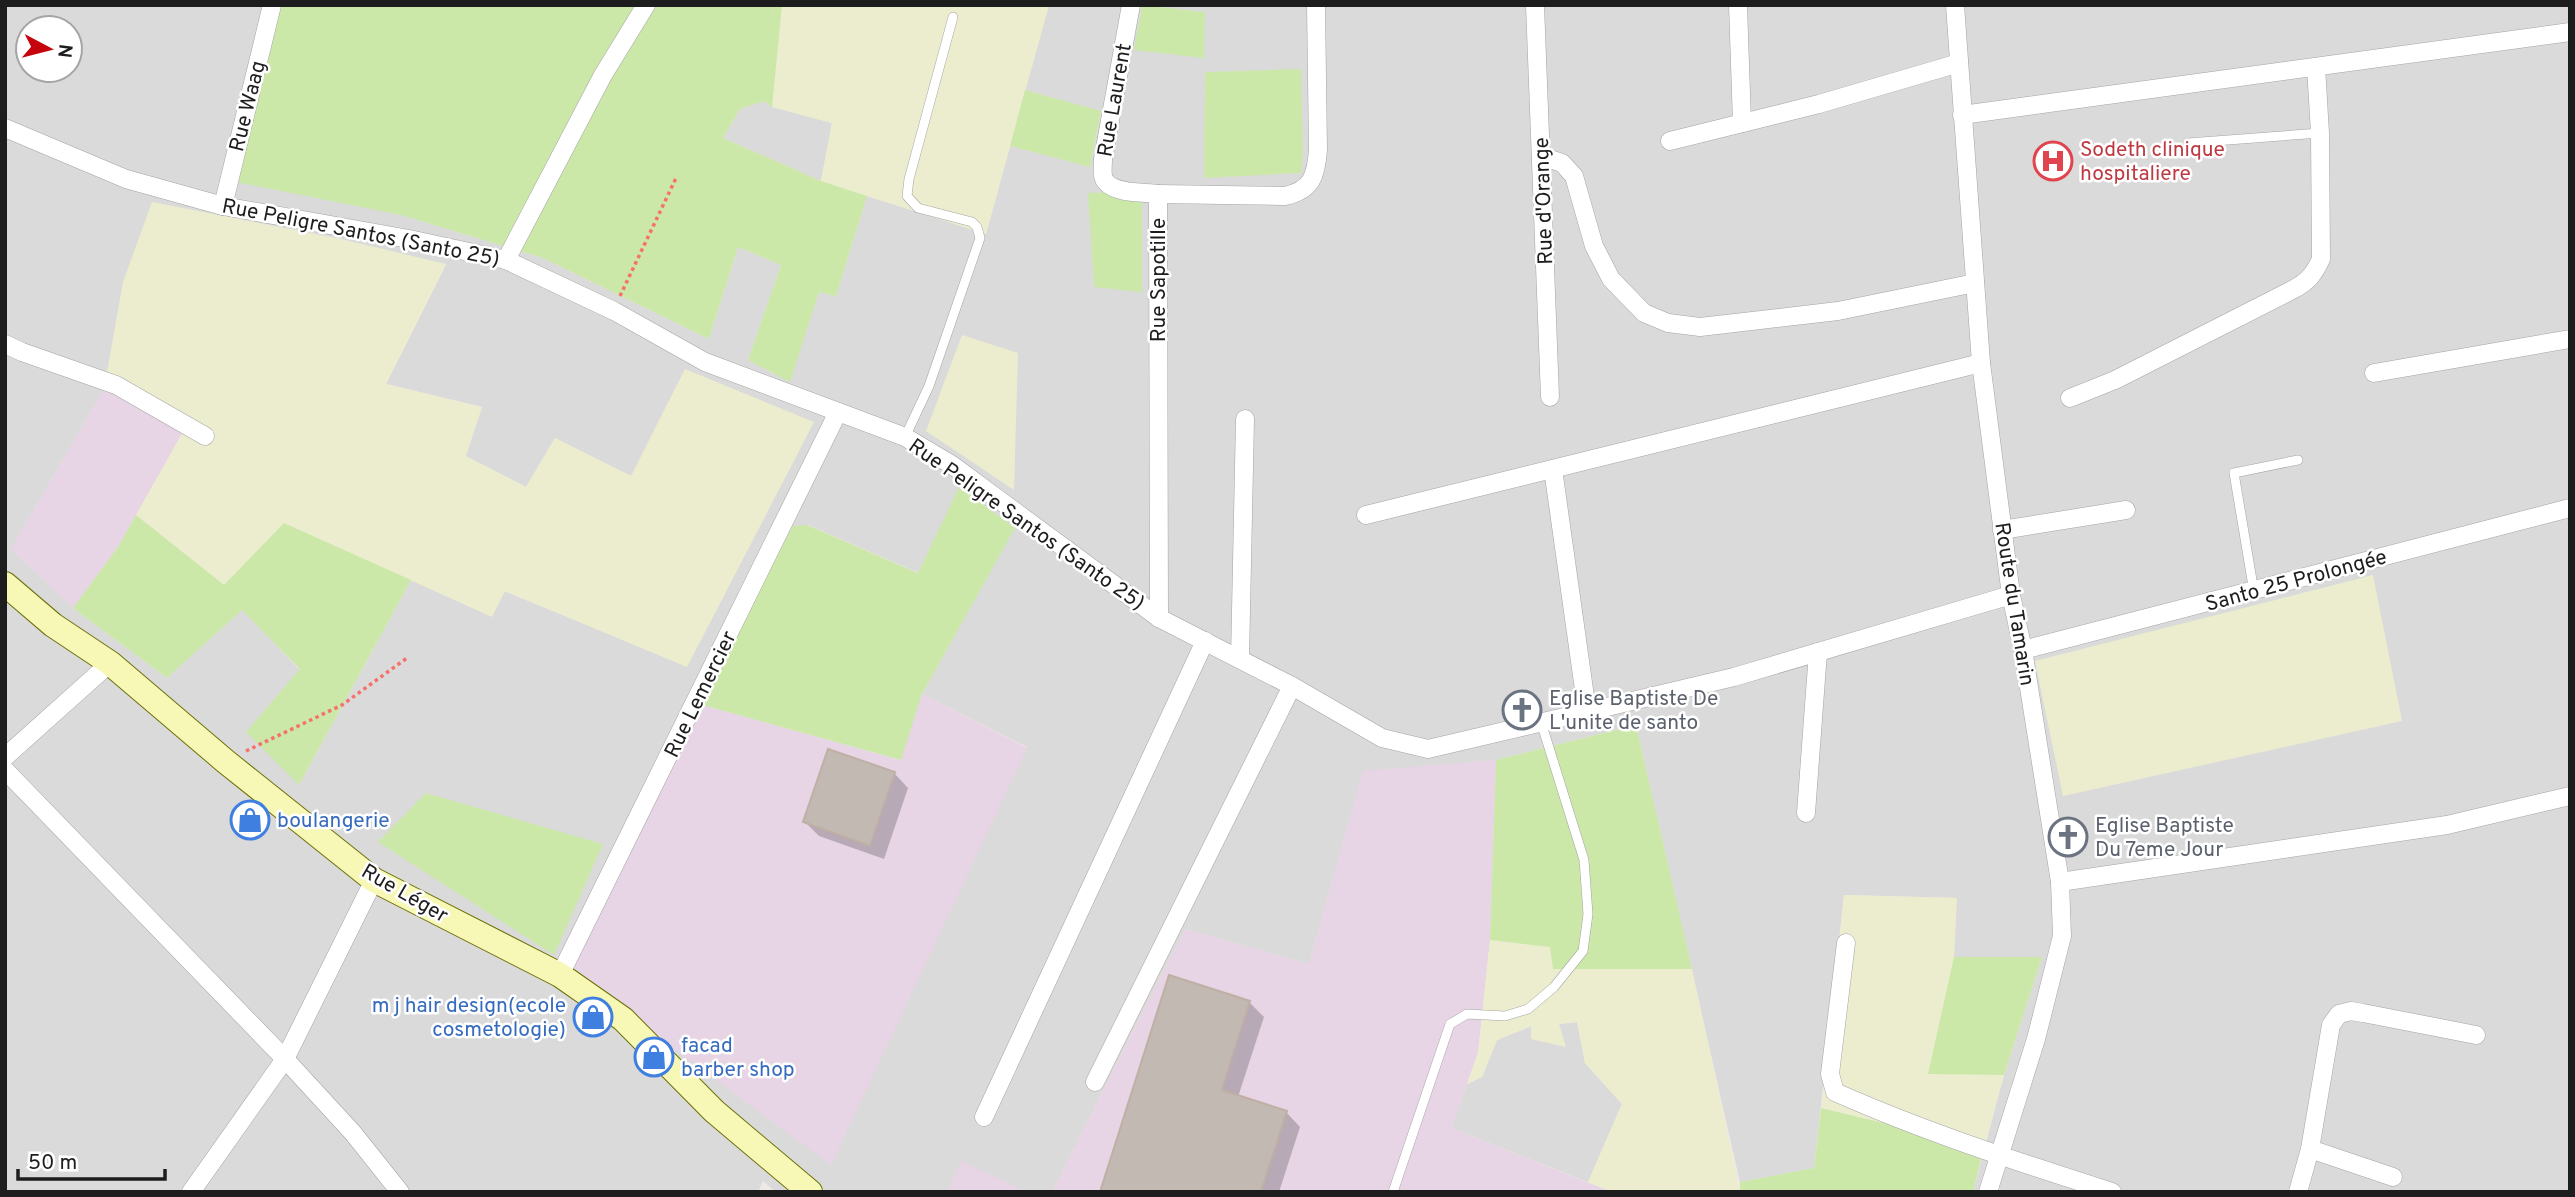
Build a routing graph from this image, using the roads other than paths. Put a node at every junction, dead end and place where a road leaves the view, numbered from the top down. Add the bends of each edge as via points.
1 (272, 5) edge
2 (646, 5) edge
3 (1131, 5) edge
4 (1316, 5) edge
5 (1535, 5) edge
6 (1738, 5) edge
7 (1955, 5) edge
8 (953, 17) dead end
9 (2570, 32) edge
10 (1959, 63) junction
11 (2316, 67) junction
12 (1962, 115) junction
13 (1742, 123) junction
14 (5, 128) edge
15 (2320, 133) junction
16 (1670, 141) dead end
17 (2188, 143) dead end
18 (1541, 156) junction
19 (1158, 194) junction
20 (223, 206) junction
21 (506, 260) junction
22 (1975, 284) junction
23 (2570, 339) edge
24 (5, 344) edge
25 (1981, 363) junction
26 (2374, 373) dead end
27 (1550, 397) dead end
28 (2070, 398) dead end
29 (838, 412) junction
30 (1245, 419) dead end
31 (205, 436) dead end
32 (905, 437) junction
33 (2298, 460) dead end
34 (1553, 468) junction
35 (2570, 508) edge
36 (2126, 510) dead end
37 (1366, 515) dead end
38 (2002, 530) junction
39 (5, 584) edge
40 (2254, 592) junction
41 (2011, 595) junction
42 (1159, 618) junction
43 (1205, 641) junction
44 (2023, 650) junction
45 (1818, 652) junction
46 (1240, 659) junction
47 (110, 663) junction
48 (1292, 686) junction
49 (1587, 711) junction
50 (1541, 722) junction
51 (5, 757) edge
52 (5, 770) edge
53 (2570, 796) edge
54 (1805, 813) dead end
55 (374, 880) junction
56 (2060, 881) junction
57 (1846, 943) dead end
58 (560, 975) junction
59 (2476, 1035) dead end
60 (285, 1059) junction
61 (1096, 1083) dead end
62 (984, 1117) dead end
63 (2310, 1149) junction
64 (1998, 1156) junction
65 (2393, 1177) dead end
66 (191, 1192) edge
67 (400, 1192) edge
68 (810, 1192) edge
69 (1393, 1192) edge
70 (1988, 1192) edge
71 (2112, 1192) edge
72 (2298, 1192) edge

1 - 20 street, Rue Waag
2 - 21 street via 603,75
3 - 19 street, Rue Laurent via 1103,173 1105,182 1114,188
4 - 19 street, Rue Sapotille via 1318,150 1310,184 1300,193 1285,196
5 - 18 street, Rue d'Orange
6 - 13 street
7 - 10 street, Route du Tamarin
8 - 32 lane via 907,196 918,208 972,222 979,238 929,386
9 - 11 street
10 - 12 street, Route du Tamarin
10 - 13 street
11 - 12 street
11 - 15 street
12 - 22 street, Route du Tamarin
13 - 16 street
14 - 20 street, Rue Peligre Santos (Santo 25) via 126,179
15 - 17 lane
15 - 28 street via 2321,258 2307,282 2115,380
18 - 22 street via 1563,163 1574,176 1594,246 1611,279 1644,313 1668,323 1700,327 1838,311
18 - 27 street, Rue d'Orange
19 - 42 street, Rue Sapotille
20 - 21 street, Rue Peligre Santos (Santo 25)
21 - 29 street, Rue Peligre Santos (Santo 25) via 614,311 705,362
22 - 25 street, Route du Tamarin
23 - 26 street
24 - 31 street via 116,385
25 - 34 street
25 - 38 street, Route du Tamarin
29 - 32 street, Rue Peligre Santos (Santo 25)
29 - 58 street, Rue Lemercier
30 - 46 street
32 - 42 street, Rue Peligre Santos (Santo 25) via 952,465
33 - 40 lane via 2234,473
34 - 37 street
34 - 49 street
35 - 40 street, Santo 25 Prolongée
36 - 38 street
38 - 41 street, Route du Tamarin
39 - 47 street, Rue Léger via 53,625
40 - 44 street, Santo 25 Prolongée
41 - 44 street, Route du Tamarin
41 - 45 street, Rue Peligre Santos (Santo 25)
42 - 43 street, Rue Peligre Santos (Santo 25)
43 - 46 street, Rue Peligre Santos (Santo 25)
43 - 62 street
44 - 56 street, Route du Tamarin
45 - 49 street, Rue Peligre Santos (Santo 25)
45 - 54 street
46 - 48 street, Rue Peligre Santos (Santo 25)
47 - 51 street
47 - 55 street, Rue Léger
48 - 50 street, Rue Peligre Santos (Santo 25) via 1382,738 1428,749
48 - 61 street
49 - 50 street, Rue Peligre Santos (Santo 25)
50 - 69 lane via 1584,860 1588,914 1583,951 1554,987 1528,1009 1505,1016 1467,1014 1450,1024
52 - 60 street
53 - 56 street via 2447,825
55 - 58 street, Rue Léger
55 - 60 street
56 - 64 street, Route du Tamarin via 2062,936 2036,1039
57 - 64 street via 1830,1074 1835,1092
58 - 68 street, Rue Léger via 623,1019 714,1111
59 - 63 street via 2351,1011 2339,1014 2328,1038
60 - 66 street
60 - 67 street
63 - 65 street
63 - 72 street
64 - 70 street, Route du Tamarin
64 - 71 street

